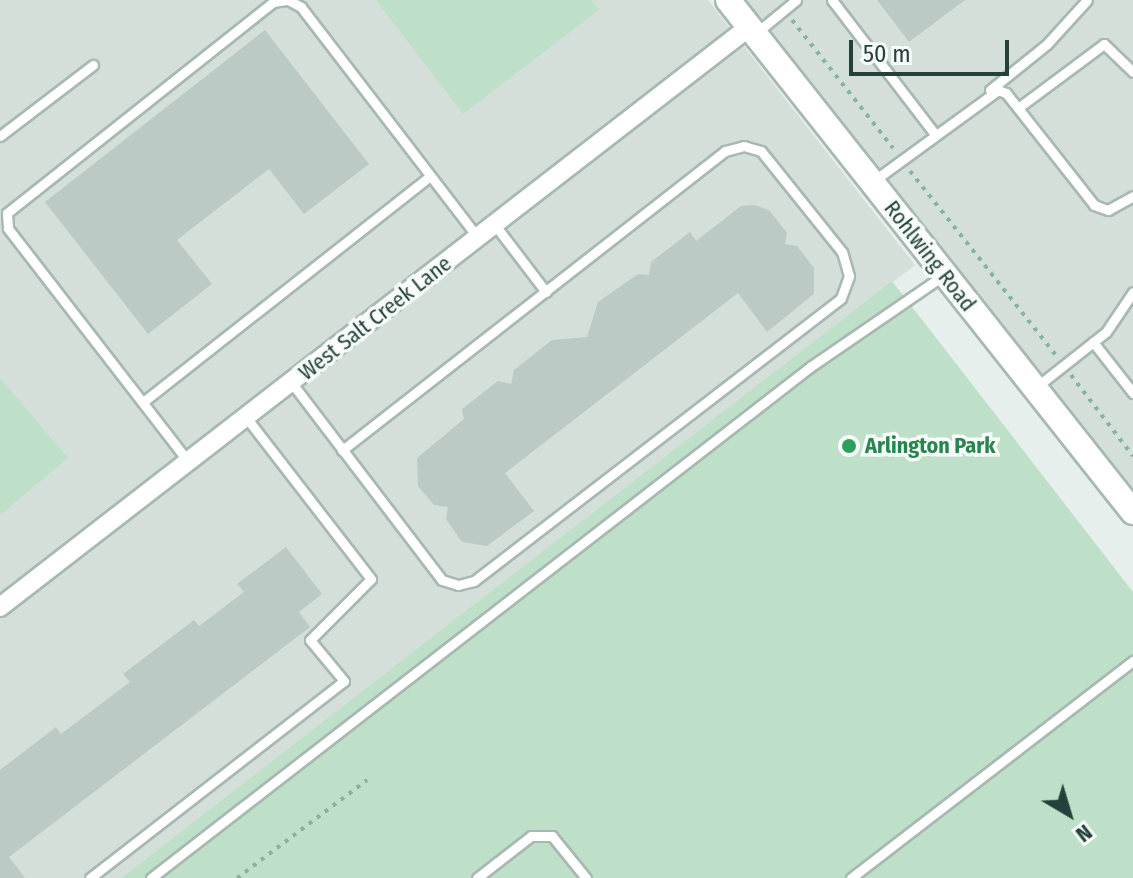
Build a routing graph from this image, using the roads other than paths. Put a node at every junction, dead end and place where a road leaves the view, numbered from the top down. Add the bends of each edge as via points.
1 (287, 0) edge
2 (728, 0) edge
3 (796, 0) edge
4 (832, 0) edge
5 (1087, 0) edge
6 (752, 31) junction
7 (93, 65) dead end
8 (1133, 72) edge
9 (989, 92) junction
10 (1018, 108) junction
11 (934, 133) junction
12 (0, 136) edge
13 (430, 176) junction
14 (872, 182) junction
15 (1133, 196) edge
16 (495, 225) junction
17 (478, 238) junction
18 (945, 274) junction
19 (546, 292) junction
20 (1133, 292) edge
21 (1093, 342) junction
22 (291, 382) junction
23 (1035, 388) junction
24 (1133, 393) edge
25 (143, 402) junction
26 (246, 417) junction
27 (342, 450) junction
28 (187, 460) junction
29 (1133, 512) edge
30 (0, 607) edge
31 (1133, 661) edge
32 (90, 878) edge
33 (151, 878) edge
34 (477, 878) edge
35 (586, 878) edge
36 (851, 878) edge

1 - 13 lane via 301,7
1 - 25 lane via 273,2 7,213 8,228
2 - 6 main road, Rohlwing Road
3 - 6 lane
4 - 11 lane
5 - 9 lane via 1047,44
6 - 14 main road, Rohlwing Road
6 - 16 street, West Salt Creek Lane
7 - 12 lane
8 - 10 lane via 1104,44
9 - 10 lane via 1006,93
9 - 11 lane
10 - 15 lane via 1094,205 1108,210
11 - 14 lane
13 - 17 lane
13 - 25 lane
14 - 18 main road, Rohlwing Road
16 - 17 street, West Salt Creek Lane
16 - 19 lane
17 - 22 street, West Salt Creek Lane
18 - 23 main road, Rohlwing Road
18 - 33 lane via 810,367
19 - 27 lane
19 - 27 lane via 725,151 744,146 761,151 842,252 849,276 841,298 474,581 458,585 442,580
20 - 21 lane
21 - 23 lane
21 - 24 lane
22 - 26 street, West Salt Creek Lane
22 - 27 lane
23 - 29 main road, Rohlwing Road
25 - 28 lane
26 - 28 street, West Salt Creek Lane
26 - 32 lane via 371,579 310,640 344,681
28 - 30 street, West Salt Creek Lane
31 - 36 lane
34 - 35 lane via 531,836 552,836

